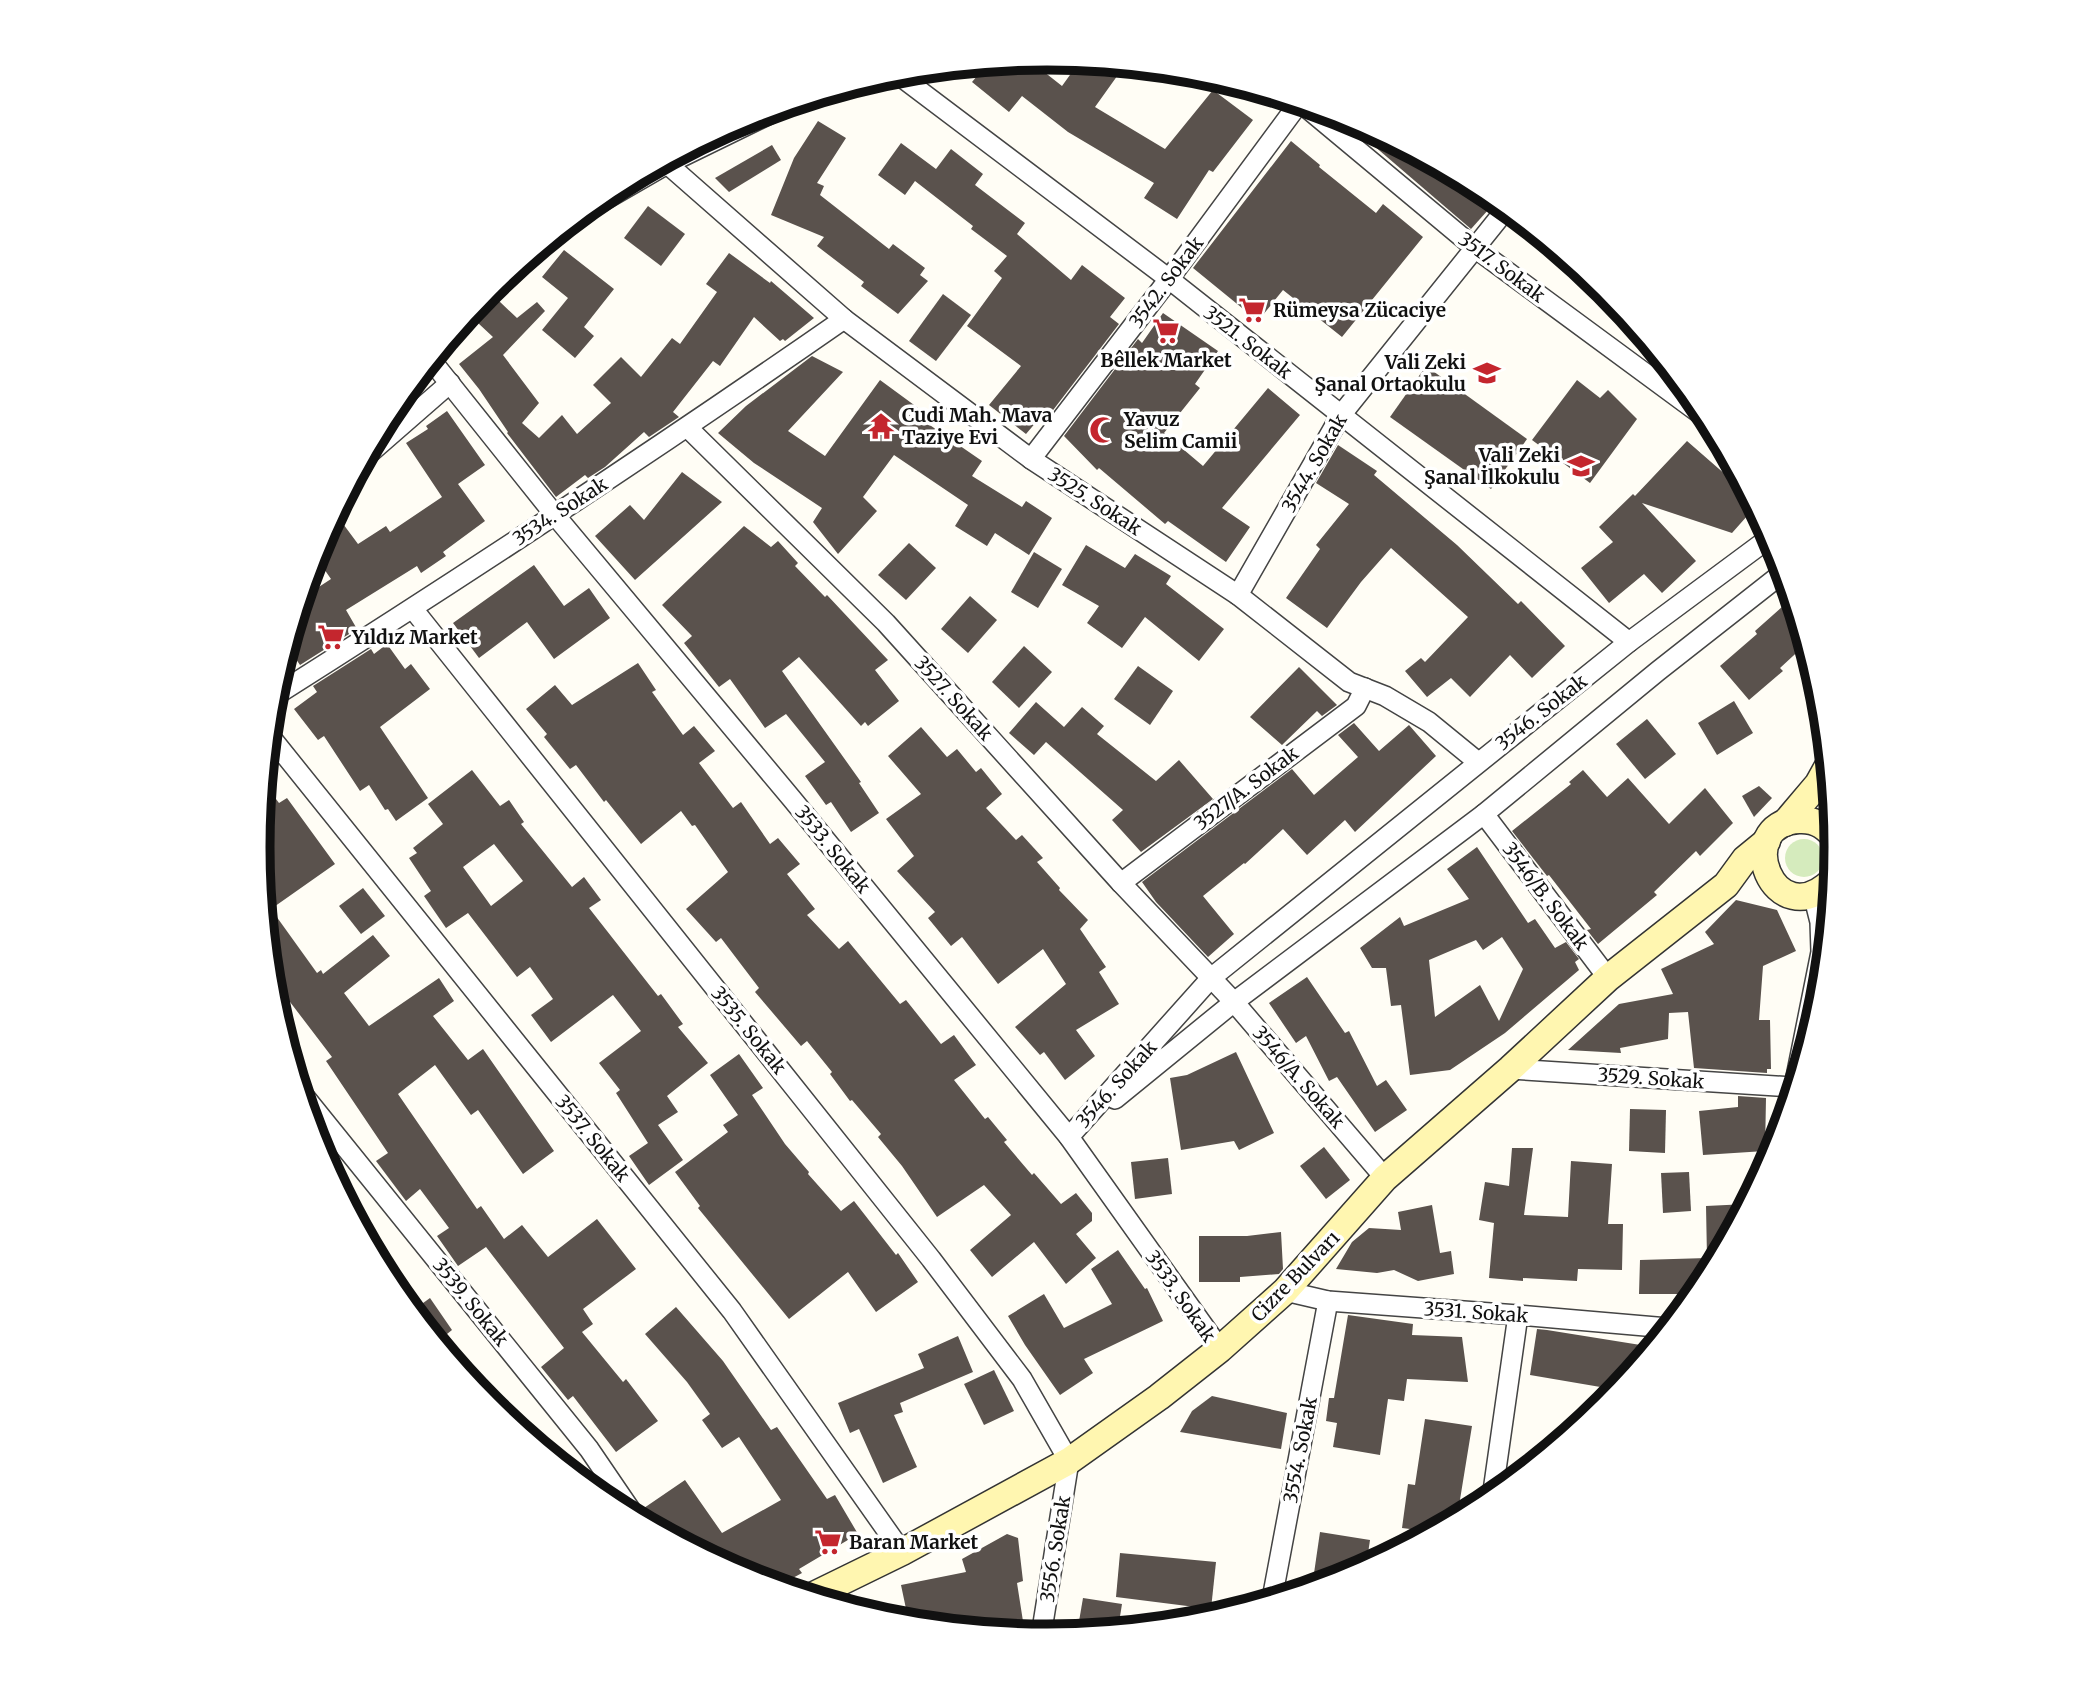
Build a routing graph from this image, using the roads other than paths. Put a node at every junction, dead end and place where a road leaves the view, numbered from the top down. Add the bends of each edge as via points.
1 (909, 83) edge
2 (1295, 110) edge
3 (1321, 120) edge
4 (671, 167) edge
5 (1500, 217) edge
6 (1475, 248) junction
7 (1169, 279) junction
8 (844, 319) junction
9 (437, 367) edge
10 (450, 383) junction
11 (1683, 401) edge
12 (1341, 415) junction
13 (688, 428) junction
14 (386, 439) edge
15 (1031, 459) junction
16 (554, 514) junction
17 (1762, 543) edge
18 (1776, 578) edge
19 (1238, 595) junction
20 (413, 609) junction
21 (1629, 642) junction
22 (287, 688) edge
23 (1365, 688) junction
24 (277, 745) edge
25 (1478, 762) junction
26 (1820, 780) edge
27 (1484, 814) junction
28 (1823, 827) edge
29 (1776, 832) junction
30 (1121, 883) junction
31 (1726, 885) junction
32 (1777, 888) junction
33 (1822, 890) edge
34 (1211, 978) junction
35 (1608, 978) junction
36 (1234, 1002) junction
37 (1510, 1069) junction
38 (1784, 1093) edge
39 (317, 1112) edge
40 (1069, 1137) junction
41 (1385, 1178) junction
42 (1285, 1291) junction
43 (1328, 1301) junction
44 (1518, 1315) junction
45 (1657, 1327) edge
46 (1220, 1349) junction
47 (1069, 1461) junction
48 (1494, 1482) edge
49 (622, 1497) edge
50 (902, 1552) junction
51 (1274, 1590) edge
52 (838, 1594) edge
53 (1043, 1624) edge

1 - 7 street, 3521. Sokak
2 - 7 street, 3542. Sokak
3 - 6 street, 3517. Sokak
4 - 8 street, 3525. Sokak
5 - 6 street, 3544. Sokak
6 - 11 street, 3517. Sokak
6 - 12 street, 3544. Sokak
7 - 12 street, 3521. Sokak
7 - 15 street, 3542. Sokak
8 - 13 street, 3534. Sokak
8 - 15 street, 3525. Sokak
9 - 10 street, 3533. Sokak
10 - 14 street
10 - 16 street, 3533. Sokak
12 - 19 street, 3544. Sokak
12 - 21 street, 3521. Sokak
13 - 16 street, 3534. Sokak
13 - 30 street, 3527. Sokak via 887,623
15 - 19 street, 3525. Sokak
16 - 20 street, 3534. Sokak
16 - 40 street, 3533. Sokak
17 - 21 street, 3546. Sokak
18 - 27 street, 3546. Sokak
19 - 23 street, 3525. Sokak via 1349,682
20 - 22 street, 3534. Sokak
20 - 47 street, 3535. Sokak via 931,1259 1022,1379
21 - 25 street, 3546. Sokak
23 - 25 street, 3525. Sokak via 1429,722
23 - 30 street, 3527/A. Sokak via 1356,706
24 - 50 street, 3537. Sokak via 732,1311
25 - 34 street, 3546. Sokak
26 - 29 main road, Cizre Bulvarı
27 - 35 street, 3546/B. Sokak
27 - 36 street, 3546. Sokak
28 - 29 main road via 1797,820
29 - 31 main road, Cizre Bulvarı via 1745,859
29 - 32 main road via 1763,853 1764,866
30 - 34 street, 3527. Sokak
31 - 32 main road via 1746,881
31 - 35 main road, Cizre Bulvarı
32 - 33 main road via 1801,896
34 - 36 street, 3546/A. Sokak
34 - 40 street, 3546. Sokak
35 - 37 main road, Cizre Bulvarı
36 - 40 street, 3546. Sokak
36 - 41 street, 3546/A. Sokak
37 - 38 street, 3529. Sokak
37 - 41 main road, Cizre Bulvarı
39 - 49 street, 3539. Sokak via 589,1449
40 - 46 street, 3533. Sokak
41 - 42 main road, Cizre Bulvarı
42 - 43 street, 3531. Sokak
42 - 46 main road, Cizre Bulvarı
43 - 44 street, 3531. Sokak
43 - 51 street, 3554. Sokak
44 - 45 street, 3531. Sokak
44 - 48 street
46 - 47 main road, Cizre Bulvarı
47 - 50 main road, Cizre Bulvarı
47 - 53 street, 3556. Sokak
50 - 52 main road, Cizre Bulvarı

